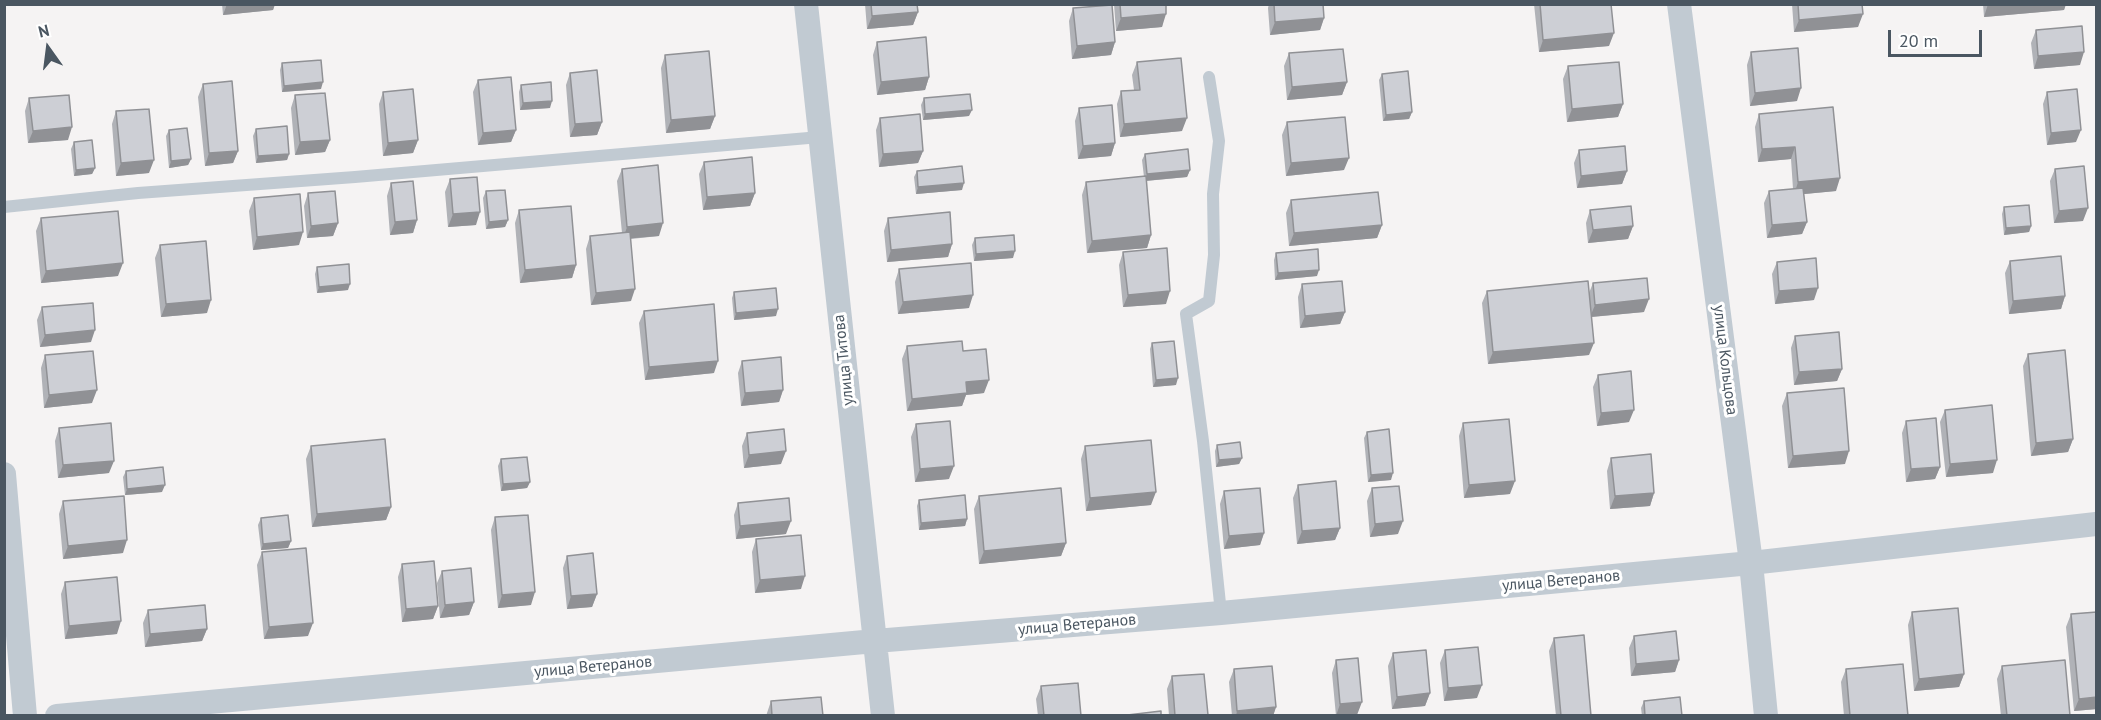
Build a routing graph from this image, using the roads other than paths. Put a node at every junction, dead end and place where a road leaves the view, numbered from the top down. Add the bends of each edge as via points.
1 (806, 4) edge
2 (1679, 4) edge
3 (1209, 77) dead end
4 (820, 137) junction
5 (4, 207) edge
6 (4, 474) edge
7 (2097, 525) edge
8 (1751, 563) junction
9 (1221, 613) junction
10 (875, 641) junction
11 (25, 716) edge
12 (57, 716) edge
13 (884, 716) edge
14 (1766, 716) edge

1 - 4 street, улица Титова
2 - 8 street, улица Кольцова
3 - 9 lane via 1219,141 1214,255 1209,302 1186,314
4 - 5 lane
4 - 10 street, улица Титова
6 - 11 street
7 - 8 street, улица Ветеранов
8 - 9 street, улица Ветеранов
8 - 14 street, улица Кольцова
9 - 10 street, улица Ветеранов
10 - 12 street, улица Ветеранов
10 - 13 street, улица Титова

